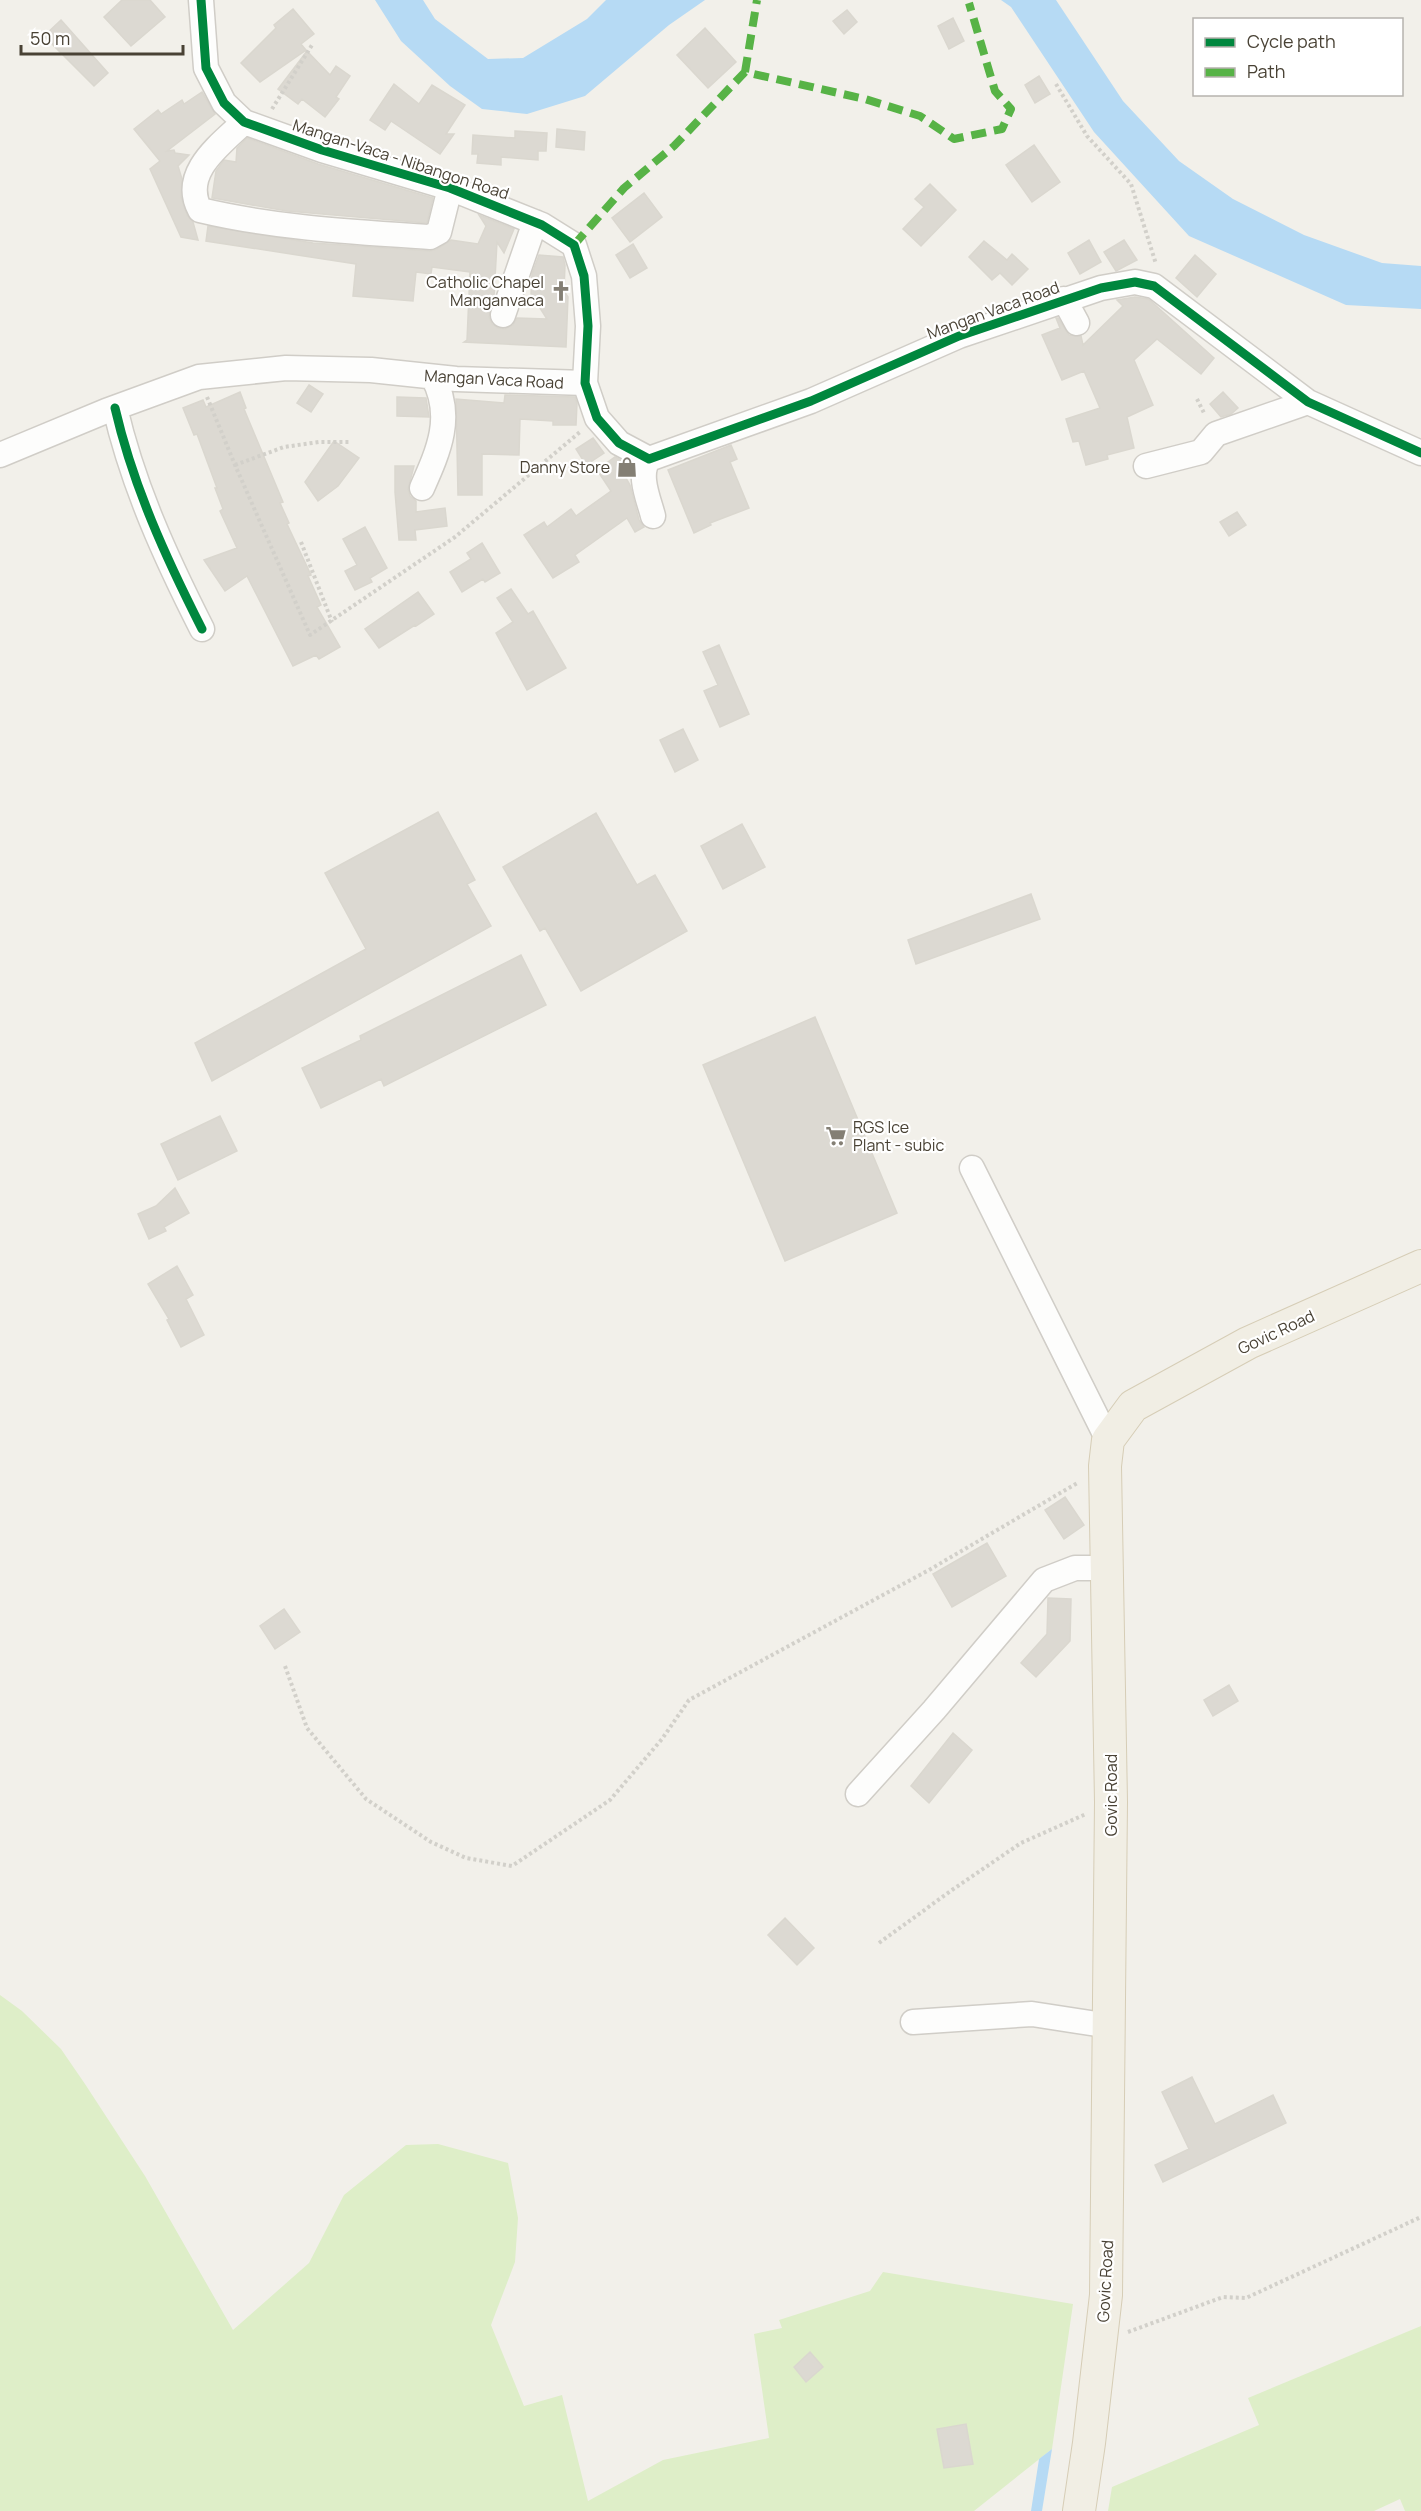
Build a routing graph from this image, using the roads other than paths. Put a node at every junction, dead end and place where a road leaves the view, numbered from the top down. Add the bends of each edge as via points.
1 (201, 0) edge
2 (252, 125) junction
3 (450, 188) junction
4 (535, 222) junction
5 (1064, 300) junction
6 (503, 315) dead end
7 (1077, 323) dead end
8 (433, 376) junction
9 (585, 383) junction
10 (1308, 402) junction
11 (115, 408) junction
12 (1421, 453) edge
13 (0, 455) edge
14 (649, 459) junction
15 (1146, 466) dead end
16 (422, 488) dead end
17 (653, 516) dead end
18 (202, 629) dead end
19 (972, 1168) dead end
20 (1421, 1266) edge
21 (1107, 1453) junction
22 (1108, 1568) junction
23 (858, 1794) dead end
24 (913, 2022) dead end
25 (1110, 2026) junction
26 (1079, 2511) edge

1 - 2 street, Mangan-Vaca - Nibangon Road via 206,68 224,103
2 - 3 street, Mangan-Vaca - Nibangon Road
2 - 3 street via 209,155 194,187 200,210 312,229 430,237 439,232
3 - 4 street, Mangan-Vaca - Nibangon Road
4 - 6 street
4 - 9 street, Mangan-Vaca - Nibangon Road via 574,245 585,276
5 - 7 street
5 - 10 street, Mangan Vaca Road via 1135,282 1154,286
5 - 14 street, Mangan Vaca Road via 958,336 812,401
8 - 9 street, Mangan Vaca Road
8 - 11 street, Mangan Vaca Road via 286,368 199,376
8 - 16 street via 441,393 443,420 440,449
9 - 14 street, Mangan Vaca Road via 597,418 619,443
10 - 12 street
10 - 15 street via 1215,434 1201,452
11 - 13 street, Mangan Vaca Road
11 - 18 street via 125,455 162,549
14 - 17 street via 644,469
19 - 21 street
20 - 21 main road, Govic Road via 1248,1343 1133,1406
21 - 22 main road, Govic Road
22 - 23 street via 1075,1568 1044,1580
22 - 25 main road, Govic Road
24 - 25 street via 1032,2014
25 - 26 main road, Govic Road via 1106,2295

